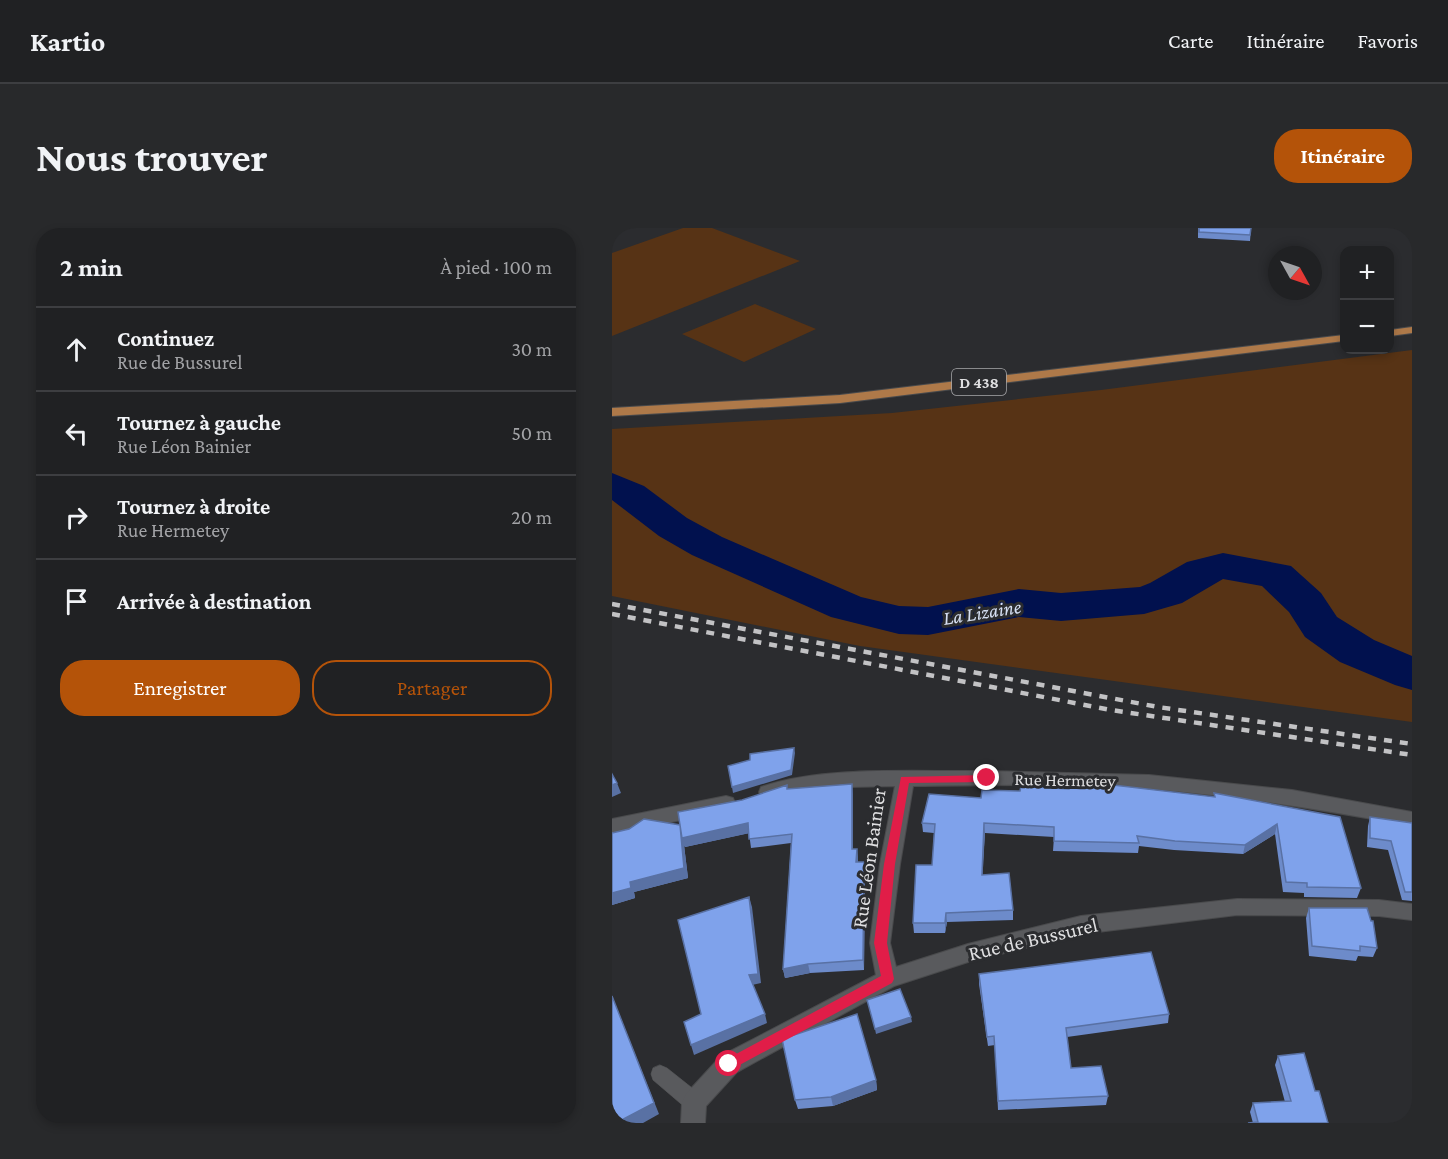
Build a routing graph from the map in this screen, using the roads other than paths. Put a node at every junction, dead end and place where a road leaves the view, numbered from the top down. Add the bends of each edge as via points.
1 (1412, 330) edge
2 (1394, 332) edge
3 (1340, 338) edge
4 (612, 412) edge
5 (905, 780) junction
6 (1412, 819) edge
7 (612, 826) edge
8 (1412, 912) edge
9 (888, 979) junction
10 (660, 1074) dead end
11 (694, 1113) edge

1 - 2 main road
3 - 4 main road, D 438 via 840,399
5 - 6 street, Rue Hermetey via 1149,782 1292,797
5 - 7 street, Rue Hermetey via 788,785 749,798
5 - 9 street, Rue Léon Bainier via 880,943
8 - 9 street, Rue de Bussurel via 1379,908 1237,907 1082,925 968,953
9 - 11 street, Rue de Bussurel via 729,1064
10 - 11 lane, Rue de Bussurel

